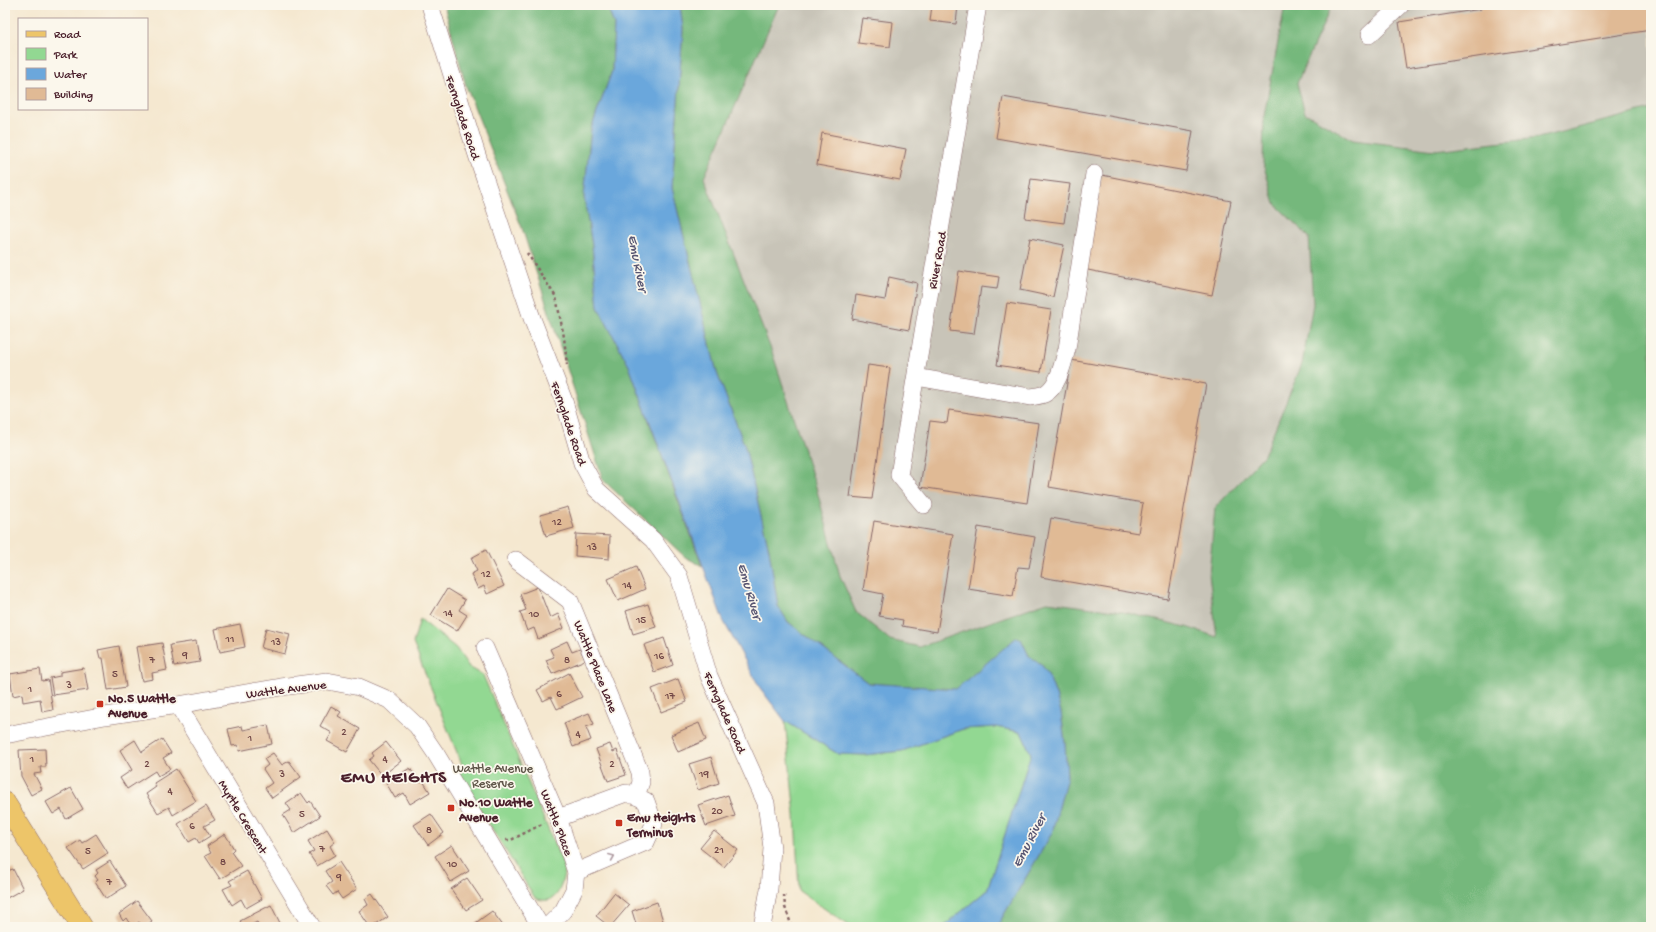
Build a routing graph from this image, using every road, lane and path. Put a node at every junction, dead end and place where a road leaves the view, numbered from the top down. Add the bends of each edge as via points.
1 (430, 5) edge
2 (978, 5) edge
3 (1401, 5) edge
4 (1369, 36) dead end
5 (1094, 174) dead end
6 (526, 251) dead end
7 (567, 366) dead end
8 (916, 377) junction
9 (924, 505) dead end
10 (516, 560) dead end
11 (485, 648) dead end
12 (178, 705) junction
13 (5, 735) edge
14 (636, 796) junction
15 (5, 803) edge
16 (558, 818) junction
17 (539, 825) dead end
18 (520, 836) dead end
19 (576, 872) junction
20 (784, 893) dead end
21 (82, 927) edge
22 (312, 927) edge
23 (541, 927) edge
24 (547, 927) edge
25 (762, 927) edge
26 (792, 927) edge

1 - 25 street, Fernglade Road via 477,155 533,321 564,401 582,463 596,489 653,540 679,576 709,676 766,802 772,848 769,889
2 - 8 street, River Road
3 - 4 street
5 - 8 street via 1066,349 1060,371 1047,393 1030,397
6 - 7 path via 556,297
8 - 9 street, River Road via 899,475
10 - 14 street, Wattle Place Lane via 570,601 640,772 642,782
11 - 16 street, Wattle Place
12 - 13 street, Wattle Avenue
12 - 22 street, Myrtle Crescent
12 - 23 street, Wattle Avenue via 327,681 359,687 389,700 417,726 436,754
14 - 16 street via 626,793
19 -> 14 street via 646,842 654,824 646,801
15 - 21 main road
16 - 19 street, Wattle Place
17 - 18 path
19 - 24 street, Wattle Place via 574,890 563,911
20 - 26 path via 785,907

